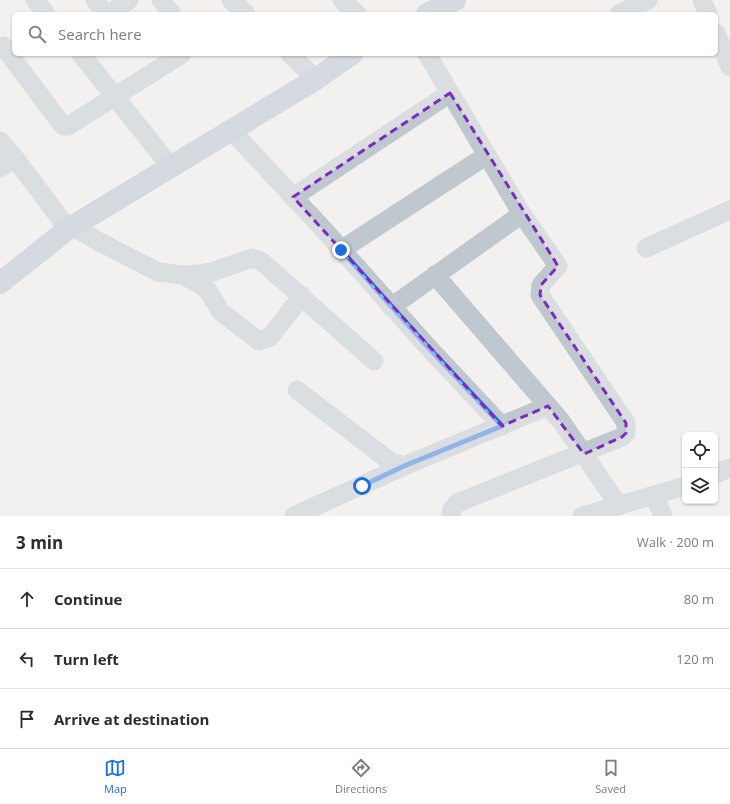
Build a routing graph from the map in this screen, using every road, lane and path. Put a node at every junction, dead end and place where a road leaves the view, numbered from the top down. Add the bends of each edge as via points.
1 (35, 0) edge
2 (95, 0) edge
3 (129, 0) edge
4 (161, 0) edge
5 (231, 0) edge
6 (342, 0) edge
7 (455, 0) edge
8 (648, 0) edge
9 (702, 0) edge
10 (44, 12) edge
11 (105, 12) edge
12 (110, 12) edge
13 (170, 12) edge
14 (244, 12) edge
15 (355, 12) edge
16 (430, 12) edge
17 (623, 12) edge
18 (707, 12) edge
19 (718, 38) edge
20 (6, 44) edge
21 (12, 52) edge
22 (14, 56) edge
23 (83, 56) edge
24 (179, 56) edge
25 (292, 56) edge
26 (349, 56) edge
27 (428, 56) edge
28 (730, 67) edge
29 (316, 79) junction
30 (450, 93) junction
31 (116, 96) junction
32 (231, 130) junction
33 (0, 141) edge
34 (487, 155) junction
35 (7, 163) edge
36 (170, 166) junction
37 (293, 197) junction
38 (730, 210) edge
39 (522, 214) junction
40 (70, 227) junction
41 (646, 248) dead end
42 (341, 250) junction
43 (183, 275) junction
44 (435, 275) junction
45 (0, 283) edge
46 (302, 296) junction
47 (391, 307) junction
48 (374, 361) dead end
49 (297, 390) dead end
50 (548, 406) junction
51 (502, 426) junction
52 (584, 454) junction
53 (404, 466) junction
54 (730, 468) edge
55 (718, 473) edge
56 (682, 487) edge
57 (654, 495) junction
58 (619, 506) junction
59 (593, 514) edge
60 (294, 516) edge
61 (451, 516) edge
62 (664, 516) edge

1 - 10 street
2 - 11 street
3 - 12 street
4 - 13 street
5 - 14 street
6 - 15 street
7 - 16 main road
8 - 17 street
9 - 18 street
19 - 28 street
20 - 21 street
22 - 31 street via 64,126 73,124
23 - 31 street
24 - 31 street
25 - 29 street
26 - 29 main road
27 - 30 street
29 - 32 main road
30 - 34 street
30 - 37 street
31 - 36 street
32 - 36 main road
32 - 37 street
33 - 35 street
34 - 39 street
34 - 42 street
35 - 40 street
36 - 40 main road
37 - 42 street
38 - 41 street
39 - 44 street
39 - 52 street via 558,266 541,285 540,295 626,423 626,433 622,438
40 - 43 street via 158,272
40 - 45 main road
42 - 47 street
43 - 46 street via 212,272 252,258 261,261
43 - 46 street via 207,289 221,312 259,341 270,337
44 - 47 street
44 - 50 street
46 - 48 street
47 - 51 street
49 - 53 street via 391,462
50 - 51 street
50 - 52 street
51 - 53 street
52 - 58 street
52 - 61 street via 457,503 451,511
53 - 60 street
54 - 55 street
56 - 57 street
57 - 58 street
57 - 62 street
58 - 59 street

